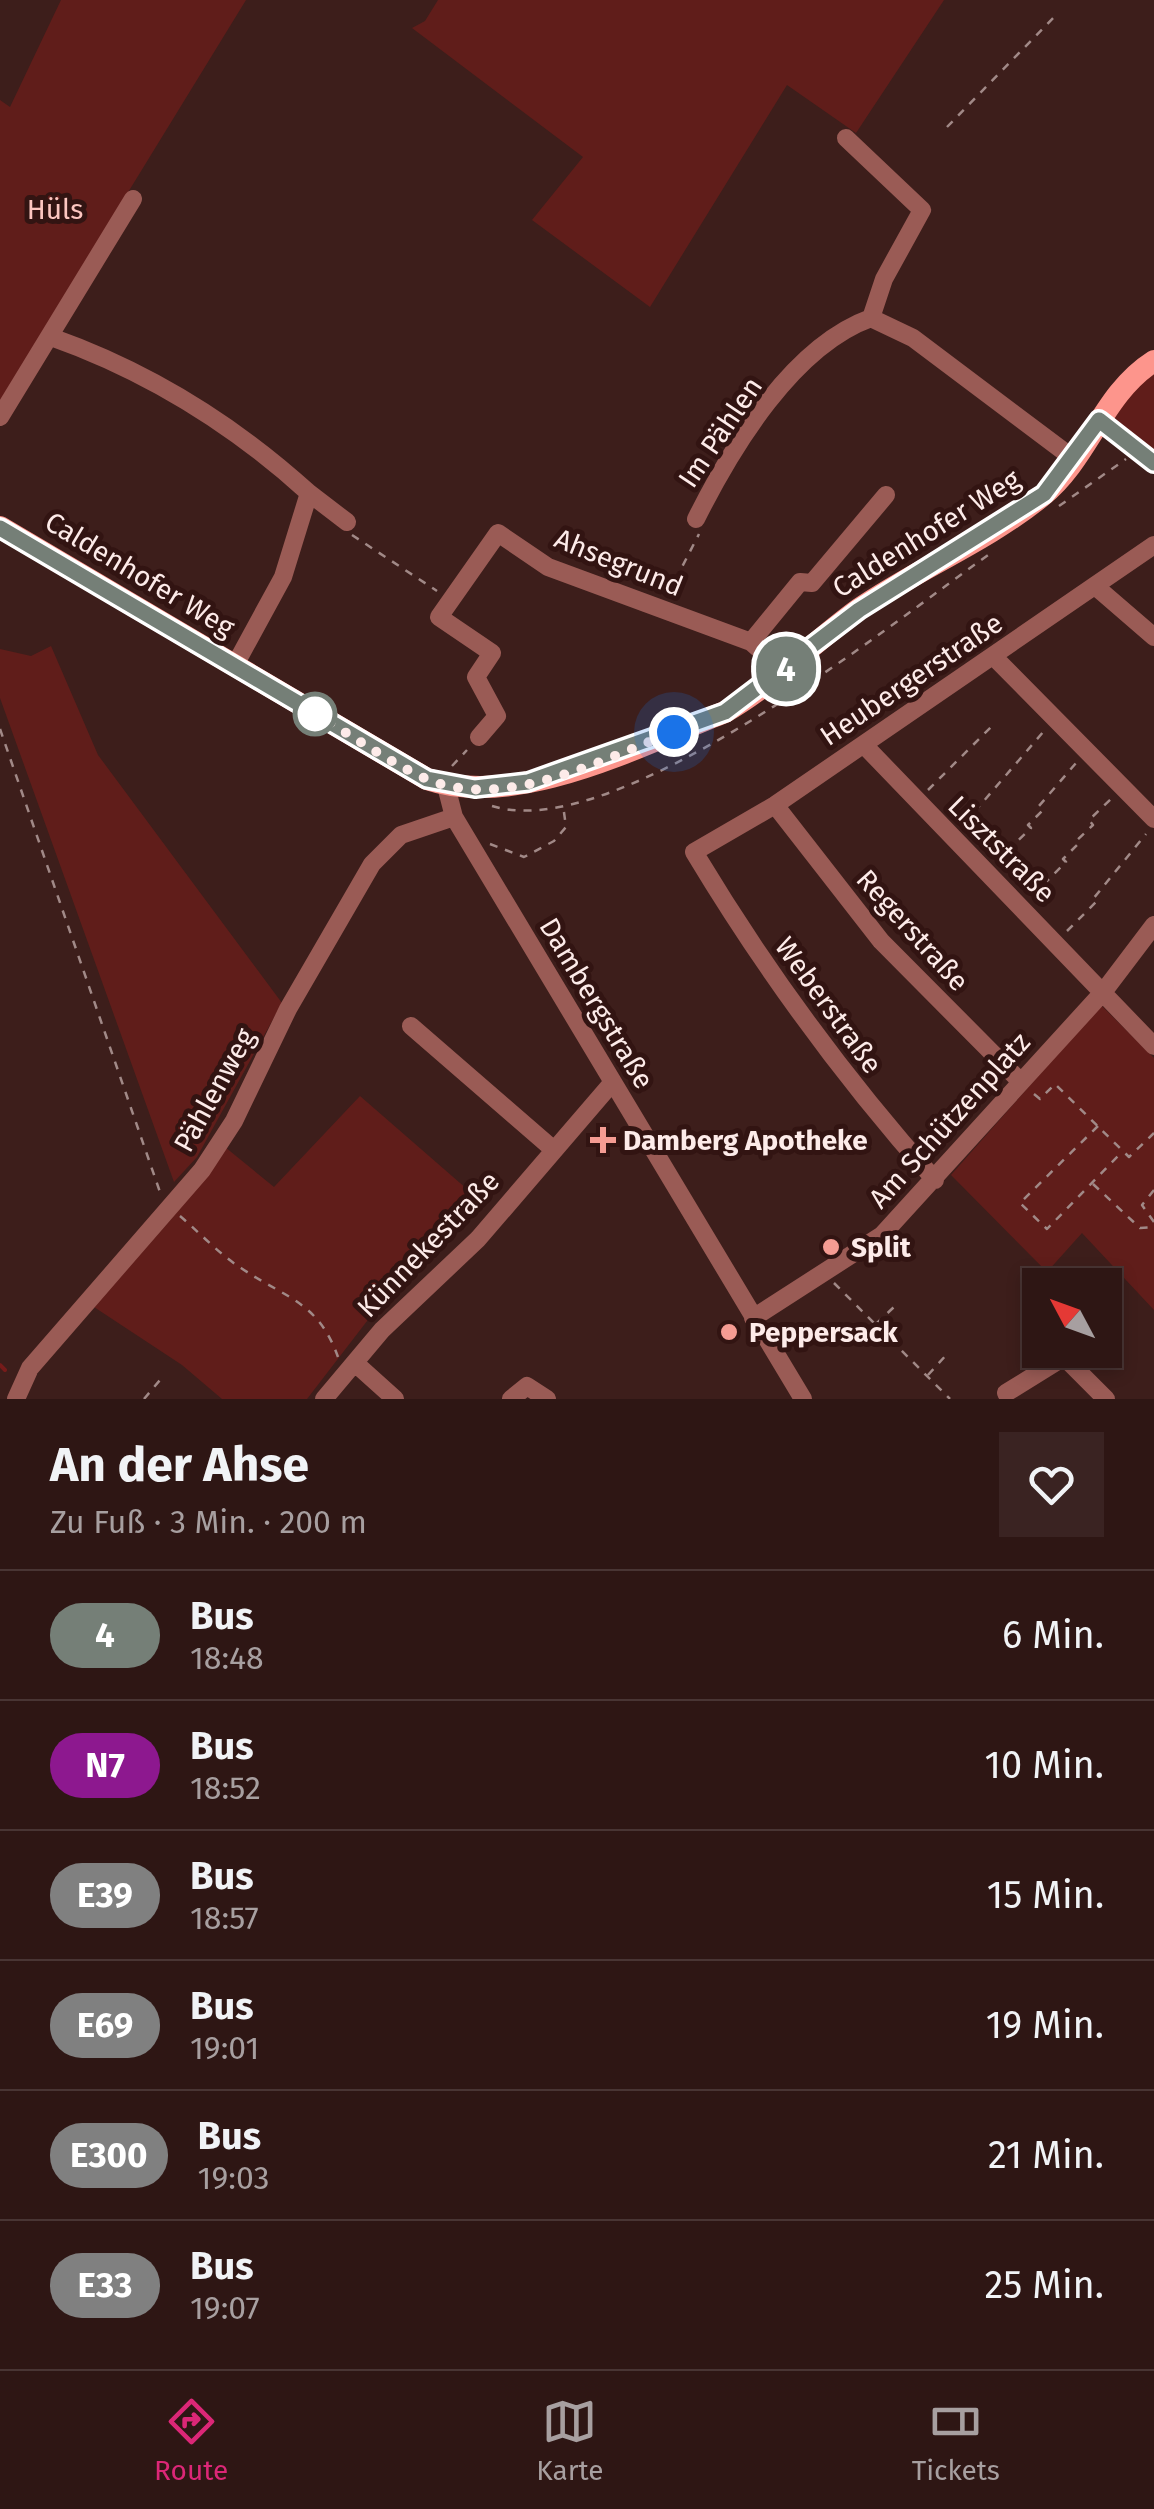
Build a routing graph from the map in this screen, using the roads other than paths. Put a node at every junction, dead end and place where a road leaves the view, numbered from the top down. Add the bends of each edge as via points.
1 (846, 138) dead end
2 (133, 199) dead end
3 (870, 318) junction
4 (51, 336) junction
5 (1154, 361) edge
6 (0, 416) edge
7 (1099, 420) junction
8 (1074, 459) junction
9 (1154, 463) edge
10 (309, 493) junction
11 (886, 494) dead end
12 (696, 519) road end
13 (346, 522) road end
14 (0, 528) edge
15 (1154, 545) edge
16 (1095, 586) junction
17 (1154, 637) edge
18 (751, 642) junction
19 (993, 656) junction
20 (234, 665) junction
21 (784, 671) junction
22 (479, 737) road end
23 (864, 745) junction
24 (446, 786) junction
25 (775, 805) junction
26 (454, 817) junction
27 (1154, 823) edge
28 (694, 852) joint
29 (1154, 924) edge
30 (1104, 991) junction
31 (411, 1026) dead end
32 (1154, 1046) edge
33 (1021, 1082) junction
34 (612, 1083) junction
35 (554, 1150) junction
36 (935, 1180) junction
37 (753, 1318) junction
38 (350, 1369) junction
39 (1006, 1393) dead end
40 (16, 1399) edge
41 (324, 1399) edge
42 (394, 1399) edge
43 (510, 1399) edge
44 (547, 1399) edge
45 (803, 1399) edge
46 (1106, 1399) edge

1 - 3 street via 922,210
2 - 4 street
3 - 8 street via 913,338
3 - 12 street, Im Pählen via 810,354 753,424
4 - 6 street
4 - 10 street via 182,397
5 - 7 main road, Caldenhofer Weg via 1125,384
7 - 8 main road, Caldenhofer Weg
7 - 9 street
8 - 21 main road, Caldenhofer Weg via 1044,494 859,610
10 - 13 street
10 - 20 street via 283,577
11 - 18 street
14 - 20 main road, Caldenhofer Weg
15 - 16 street, Heubergerstraße
16 - 17 street
16 - 19 street, Heubergerstraße
18 - 21 street, Ahsegrund
18 - 22 street, Ahsegrund via 548,568 498,534 439,617 492,653 476,676 497,716
19 - 23 street, Heubergerstraße
19 - 27 street
20 - 24 main road, Caldenhofer Weg
21 - 24 main road, Caldenhofer Weg via 725,712 588,764 504,788
23 - 25 street, Heubergerstraße
23 - 30 street, Lisztstraße
24 - 26 street, Dambergstraße
25 - 28 street, Heubergerstraße
25 - 33 street, Regerstraße via 881,941
26 - 34 street, Dambergstraße
26 - 40 street, Pählenweg via 401,836 372,864 288,1009 234,1121 172,1210 30,1368
28 - 36 street, Weberstraße via 762,964 844,1076
29 - 30 street, Am Schützenplatz
30 - 32 street, Lisztstraße
30 - 33 street, Am Schützenplatz
31 - 35 street
33 - 36 street, Am Schützenplatz
34 - 35 street, Künnekestraße
34 - 37 street, Dambergstraße
35 - 38 street, Künnekestraße
36 - 37 street, Am Schützenplatz via 882,1235
37 - 45 street, Dambergstraße
38 - 41 street, Künnekestraße
38 - 42 street
39 - 46 street via 1064,1357
43 - 44 street via 526,1386

